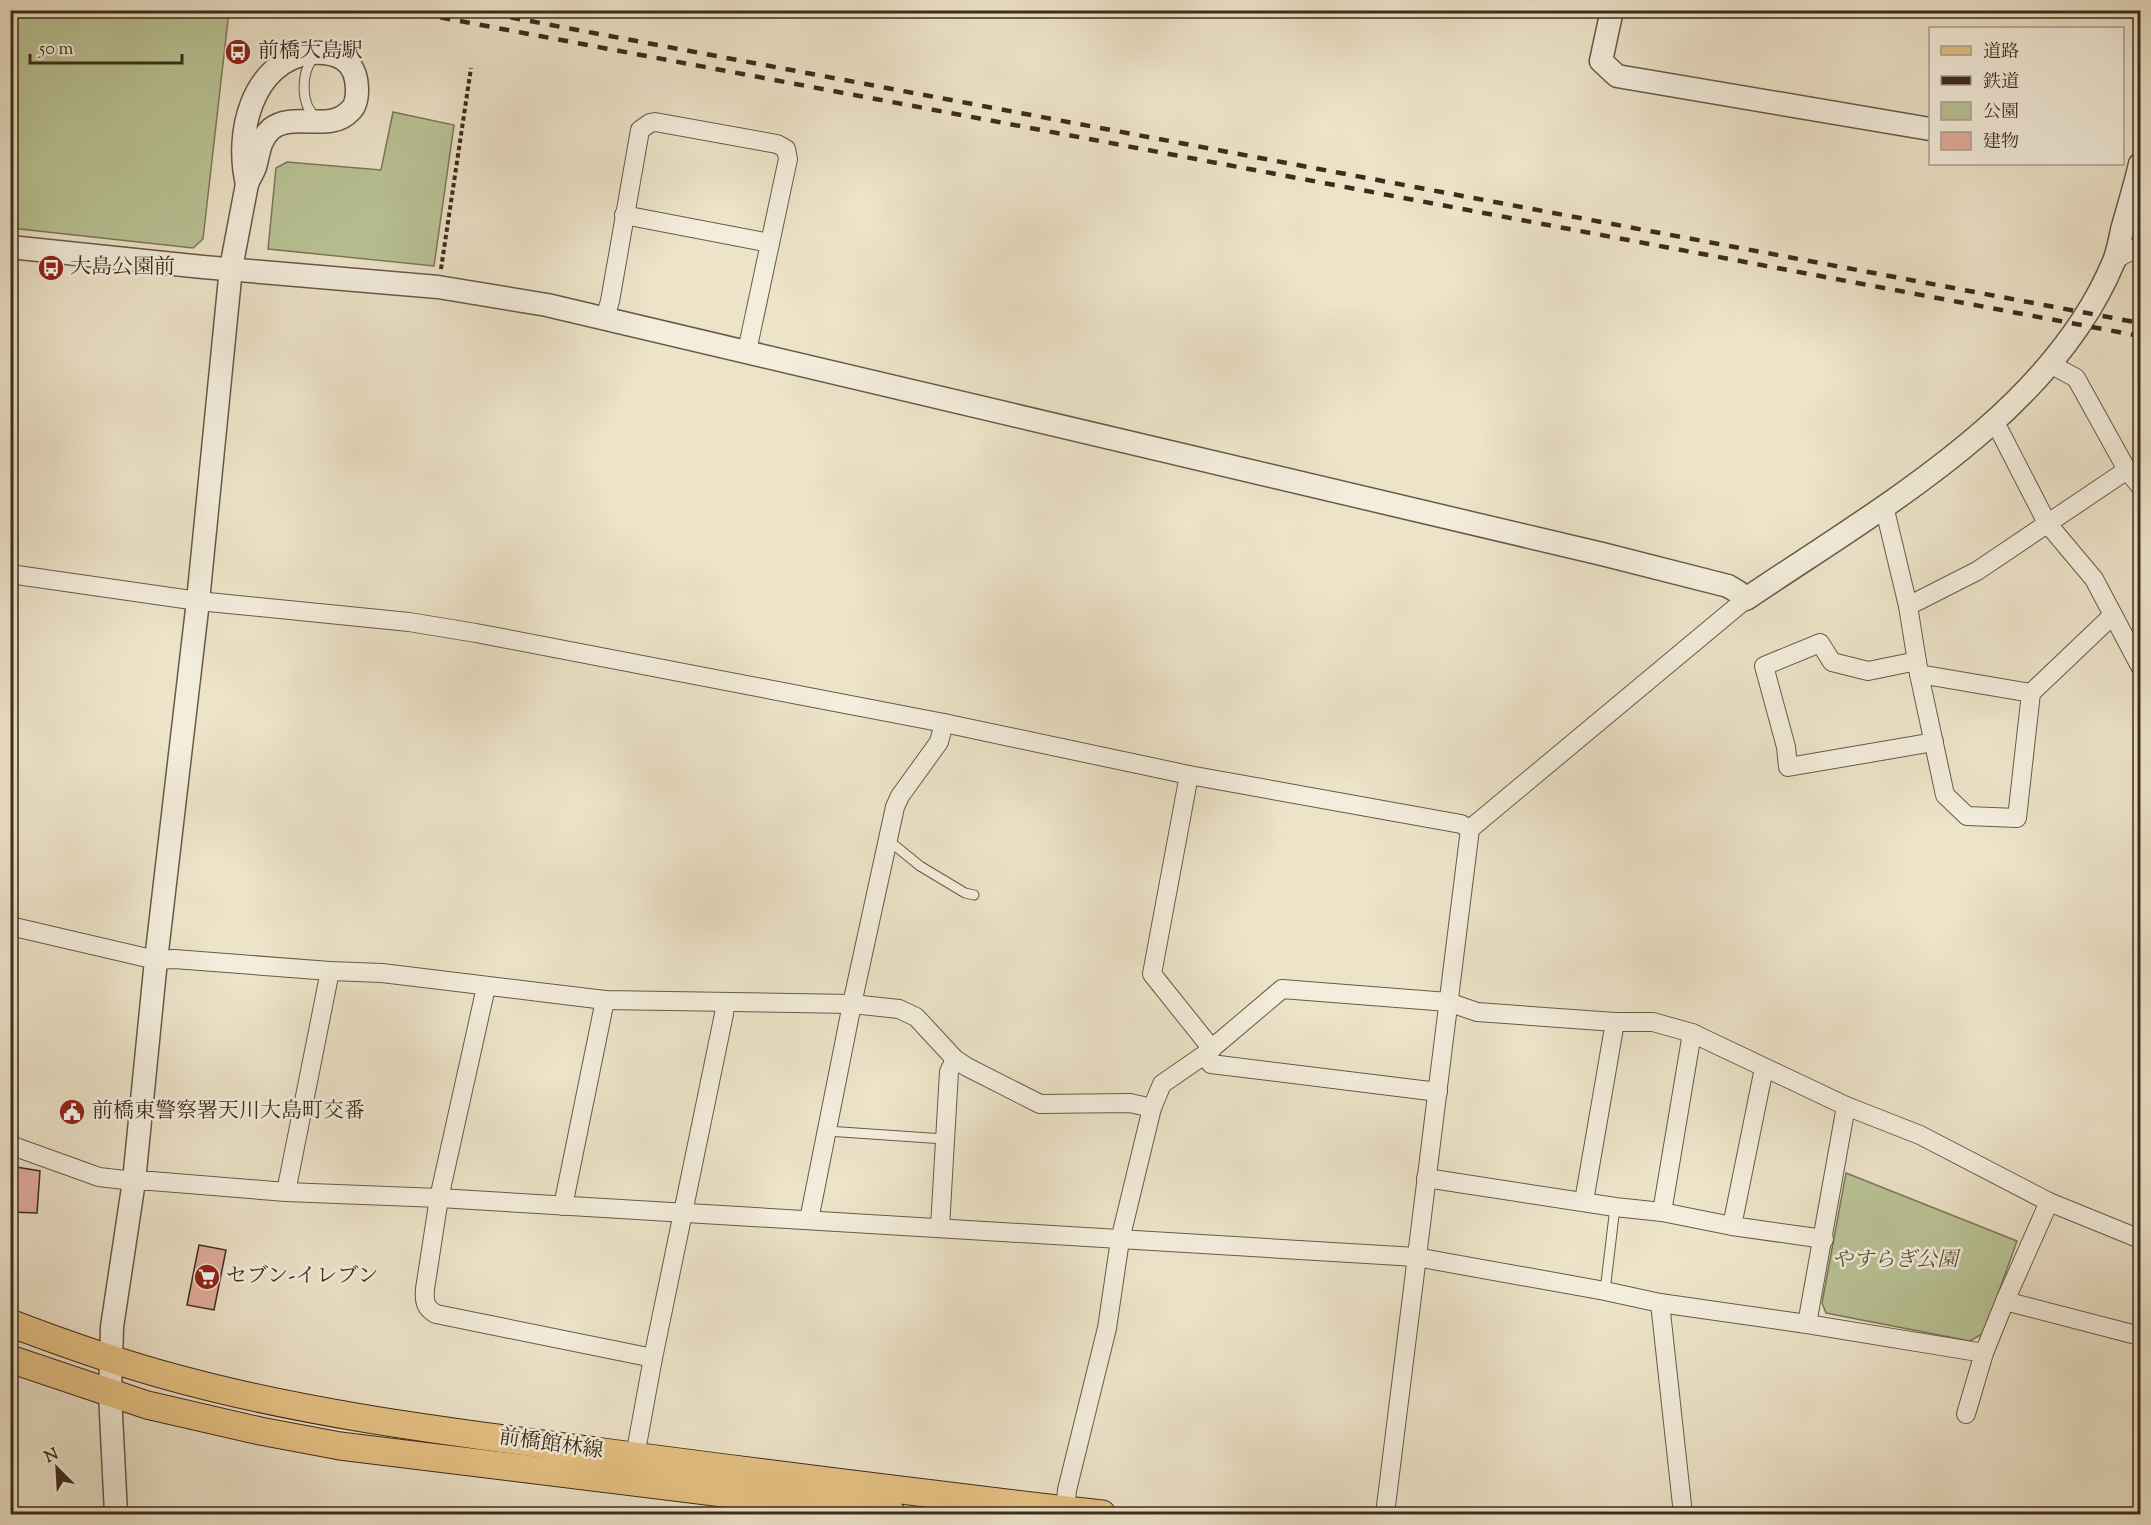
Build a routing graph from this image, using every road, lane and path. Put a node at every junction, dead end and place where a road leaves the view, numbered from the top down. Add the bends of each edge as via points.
1 (1612, 10) edge
2 (316, 53) junction
3 (471, 68) dead end
4 (322, 122) junction
5 (1929, 129) edge
6 (2124, 162) edge
7 (2140, 165) edge
8 (247, 184) junction
9 (624, 215) junction
10 (770, 243) junction
11 (2140, 246) edge
12 (10, 247) edge
13 (2114, 260) junction
14 (231, 268) junction
15 (438, 287) junction
16 (604, 318) junction
17 (747, 351) junction
18 (2050, 364) junction
19 (1994, 420) junction
20 (2127, 471) junction
21 (2140, 486) edge
22 (1884, 506) junction
23 (2047, 523) junction
24 (10, 574) edge
25 (1746, 599) junction
26 (198, 601) junction
27 (1908, 606) junction
28 (2113, 615) junction
29 (2140, 666) edge
30 (1918, 668) junction
31 (2031, 693) junction
32 (944, 723) junction
33 (1934, 742) junction
34 (1189, 775) junction
35 (1470, 829) junction
36 (888, 840) junction
37 (974, 895) dead end
38 (10, 926) edge
39 (156, 960) junction
40 (330, 971) junction
41 (486, 987) junction
42 (605, 1000) junction
43 (725, 1002) junction
44 (1448, 1002) junction
45 (852, 1004) junction
46 (1615, 1022) junction
47 (1692, 1033) junction
48 (1208, 1052) junction
49 (955, 1059) junction
50 (1764, 1068) junction
51 (1438, 1092) junction
52 (1846, 1106) junction
53 (1152, 1108) junction
54 (827, 1131) junction
55 (944, 1139) junction
56 (10, 1145) edge
57 (1426, 1178) junction
58 (134, 1181) junction
59 (286, 1192) junction
60 (439, 1198) junction
61 (1584, 1201) junction
62 (2049, 1202) junction
63 (563, 1206) junction
64 (1616, 1207) junction
65 (1662, 1212) junction
66 (683, 1213) junction
67 (809, 1220) junction
68 (1732, 1226) junction
69 (940, 1227) junction
70 (1824, 1239) junction
71 (2140, 1239) edge
72 (1120, 1240) junction
73 (1416, 1257) junction
74 (1605, 1291) junction
75 (2005, 1301) junction
76 (1660, 1303) junction
77 (10, 1323) edge
78 (1807, 1324) junction
79 (2138, 1333) edge
80 (1984, 1353) junction
81 (653, 1358) junction
82 (10, 1359) edge
83 (111, 1359) junction
84 (110, 1394) junction
85 (1966, 1414) dead end
86 (635, 1456) junction
87 (1065, 1510) junction
88 (116, 1515) edge
89 (892, 1515) edge
90 (1102, 1515) edge
91 (1385, 1515) edge
92 (1683, 1515) edge

1 - 5 street via 1601,61 1617,76
2 - 4 lane via 306,67 305,92 311,114
2 - 4 street via 332,53 346,61 357,81 350,112
2 - 8 street via 288,58 270,72 256,91 247,117 243,166
3 - 15 path
4 - 8 street via 276,125 259,147
6 - 7 street
7 - 13 street
8 - 14 street
9 - 10 street
9 - 10 street via 638,135 650,123 766,142 781,146 788,153
9 - 16 street
10 - 17 street
11 - 13 street
12 - 14 street
13 - 18 street via 2080,324
14 - 15 street
14 - 26 street
15 - 16 street
16 - 17 street
17 - 25 street via 1602,554 1728,586
18 - 19 street
18 - 20 street via 2076,378
19 - 22 street
19 - 23 street
20 - 21 street
20 - 23 street
22 - 25 street
22 - 27 street
23 - 27 street via 1977,571
23 - 28 street via 2094,579
24 - 26 street
25 - 35 street
26 - 32 street via 424,624
26 - 39 street
27 - 30 street
28 - 29 street
28 - 31 street
30 - 31 street
30 - 33 street
30 - 33 street via 1868,671 1832,662 1820,643 1764,666 1788,767
31 - 33 street via 2017,818 1967,816 1945,795
32 - 34 street
32 - 36 street via 939,742 896,802
34 - 35 street via 1461,824
34 - 48 street via 1152,974
35 - 44 street
36 - 37 lane via 920,866
36 - 45 street
38 - 39 street
39 - 40 street
39 - 58 street
40 - 41 street via 382,973
40 - 59 street
41 - 42 street
41 - 60 street
42 - 43 street
42 - 63 street
43 - 45 street
43 - 66 street
44 - 46 street via 1477,1012
44 - 48 street via 1282,989
44 - 51 street
45 - 49 street via 911,1013
45 - 54 street
46 - 47 street via 1653,1022
46 - 61 street
47 - 50 street
47 - 65 street
48 - 51 street via 1211,1064
48 - 53 street via 1162,1084
49 - 53 street via 1040,1104 1130,1103
49 - 55 street via 949,1072
50 - 52 street
50 - 68 street
51 - 57 street
52 - 62 street via 1920,1135
52 - 70 street
53 - 72 street
54 - 55 lane
54 - 67 street
55 - 69 street
56 - 58 street via 99,1177
57 - 61 street
57 - 73 street
58 - 59 street
58 - 83 street via 112,1327
59 - 60 street
60 - 63 street
60 - 81 street via 425,1289 429,1310
61 - 64 street
62 - 71 street
62 - 75 street
63 - 66 street
64 - 65 street
64 - 74 lane
65 - 68 street
66 - 67 street
66 - 81 street
67 - 69 street
68 - 70 street
69 - 72 street
70 - 78 street
72 - 73 street
72 - 87 street via 1107,1328
73 - 74 street
73 - 91 street
74 - 76 street
75 - 79 street
75 - 80 street
76 - 78 street
76 - 92 street
77 - 83 main road, 前橋館林線
78 - 80 street
80 - 85 street
81 - 86 street
82 - 84 main road, 前橋館林線
83 - 84 street
83 - 86 main road, 前橋館林線 via 177,1379 287,1403 417,1426
84 - 88 street
84 - 89 main road, 前橋館林線 via 260,1431 375,1452
86 - 87 main road, 前橋館林線
87 - 90 main road, 前橋館林線

